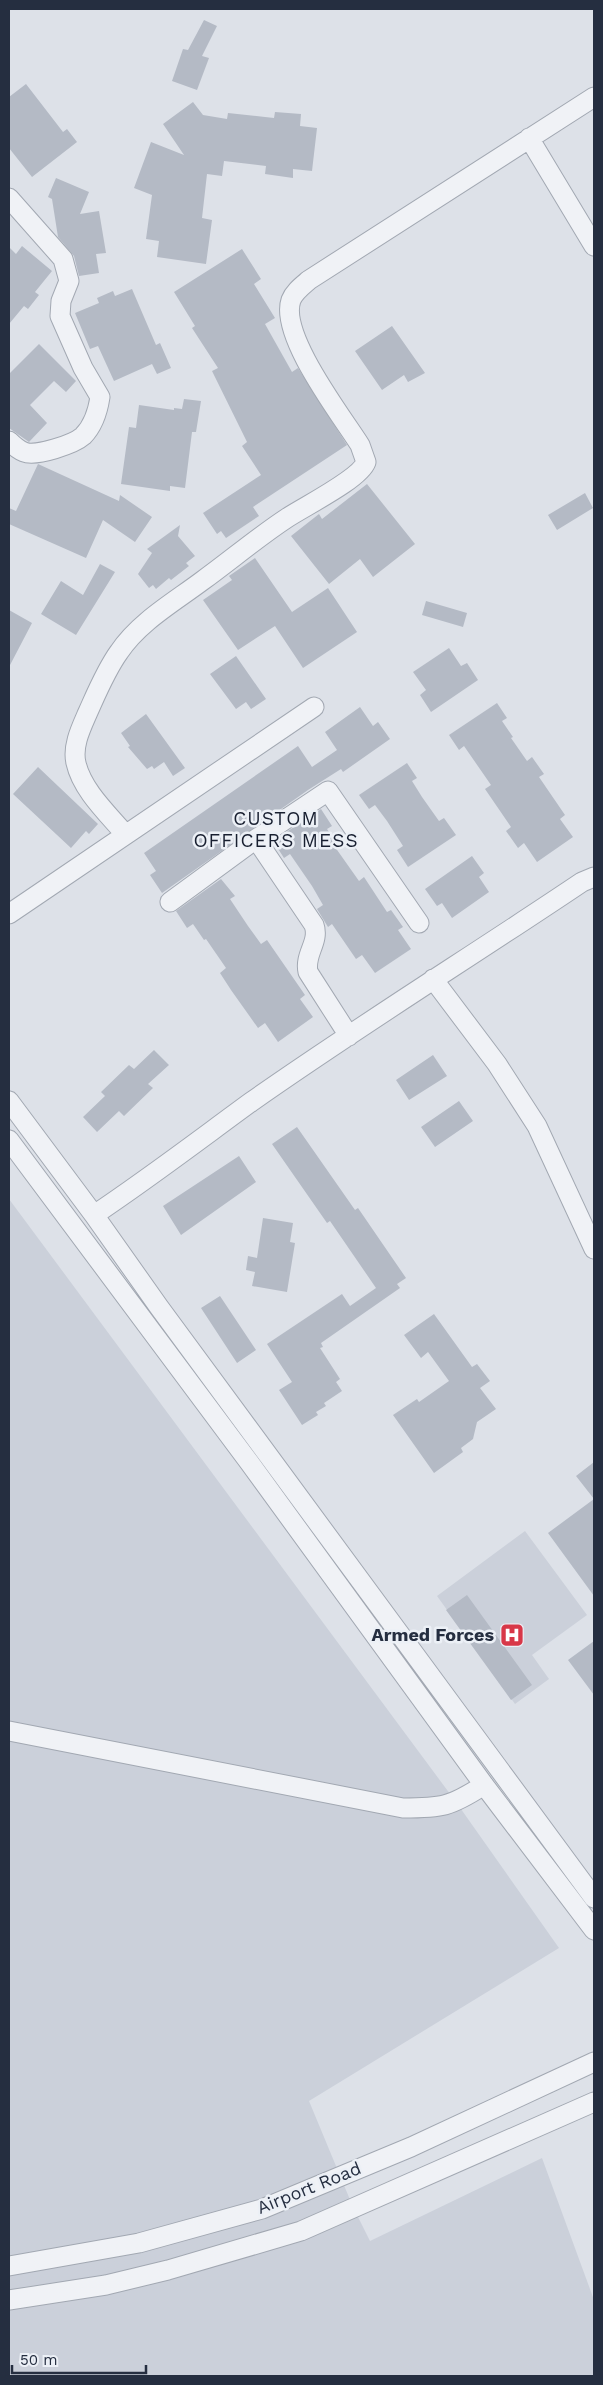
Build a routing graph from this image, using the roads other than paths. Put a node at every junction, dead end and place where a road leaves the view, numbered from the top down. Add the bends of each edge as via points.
1 (594, 96) edge
2 (529, 138) junction
3 (9, 198) edge
4 (594, 246) edge
5 (9, 441) edge
6 (314, 707) dead end
7 (125, 834) junction
8 (256, 840) junction
9 (594, 877) edge
10 (170, 902) dead end
11 (9, 914) edge
12 (419, 923) dead end
13 (433, 979) junction
14 (348, 1036) junction
15 (9, 1102) edge
16 (9, 1140) edge
17 (94, 1215) junction
18 (594, 1249) edge
19 (9, 1732) edge
20 (484, 1785) junction
21 (594, 1898) edge
22 (594, 1930) edge
23 (592, 2062) edge
24 (594, 2102) edge
25 (9, 2266) edge
26 (9, 2300) edge

1 - 2 street
2 - 4 street
2 - 7 street via 309,280 294,293 290,302 290,319 300,350 360,445 366,462 364,468 345,482 287,518 163,610 119,651 81,728 76,763 82,780
3 - 5 street via 63,259 69,281 61,302 60,316 100,398 98,411 83,436 67,444 33,454 23,452
6 - 7 street
7 - 11 street
8 - 10 street
8 - 12 street via 328,791
8 - 14 street via 314,925 316,938 306,964 308,972
9 - 13 street
13 - 14 street
13 - 18 street via 497,1064 537,1126
14 - 17 street
15 - 17 street
16 - 20 street
17 - 21 street
19 - 20 street via 402,1808 456,1802
20 - 22 street
23 - 25 street, Airport Road via 411,2147 262,2209 139,2243
24 - 26 street, Airport Road via 300,2231 115,2283

